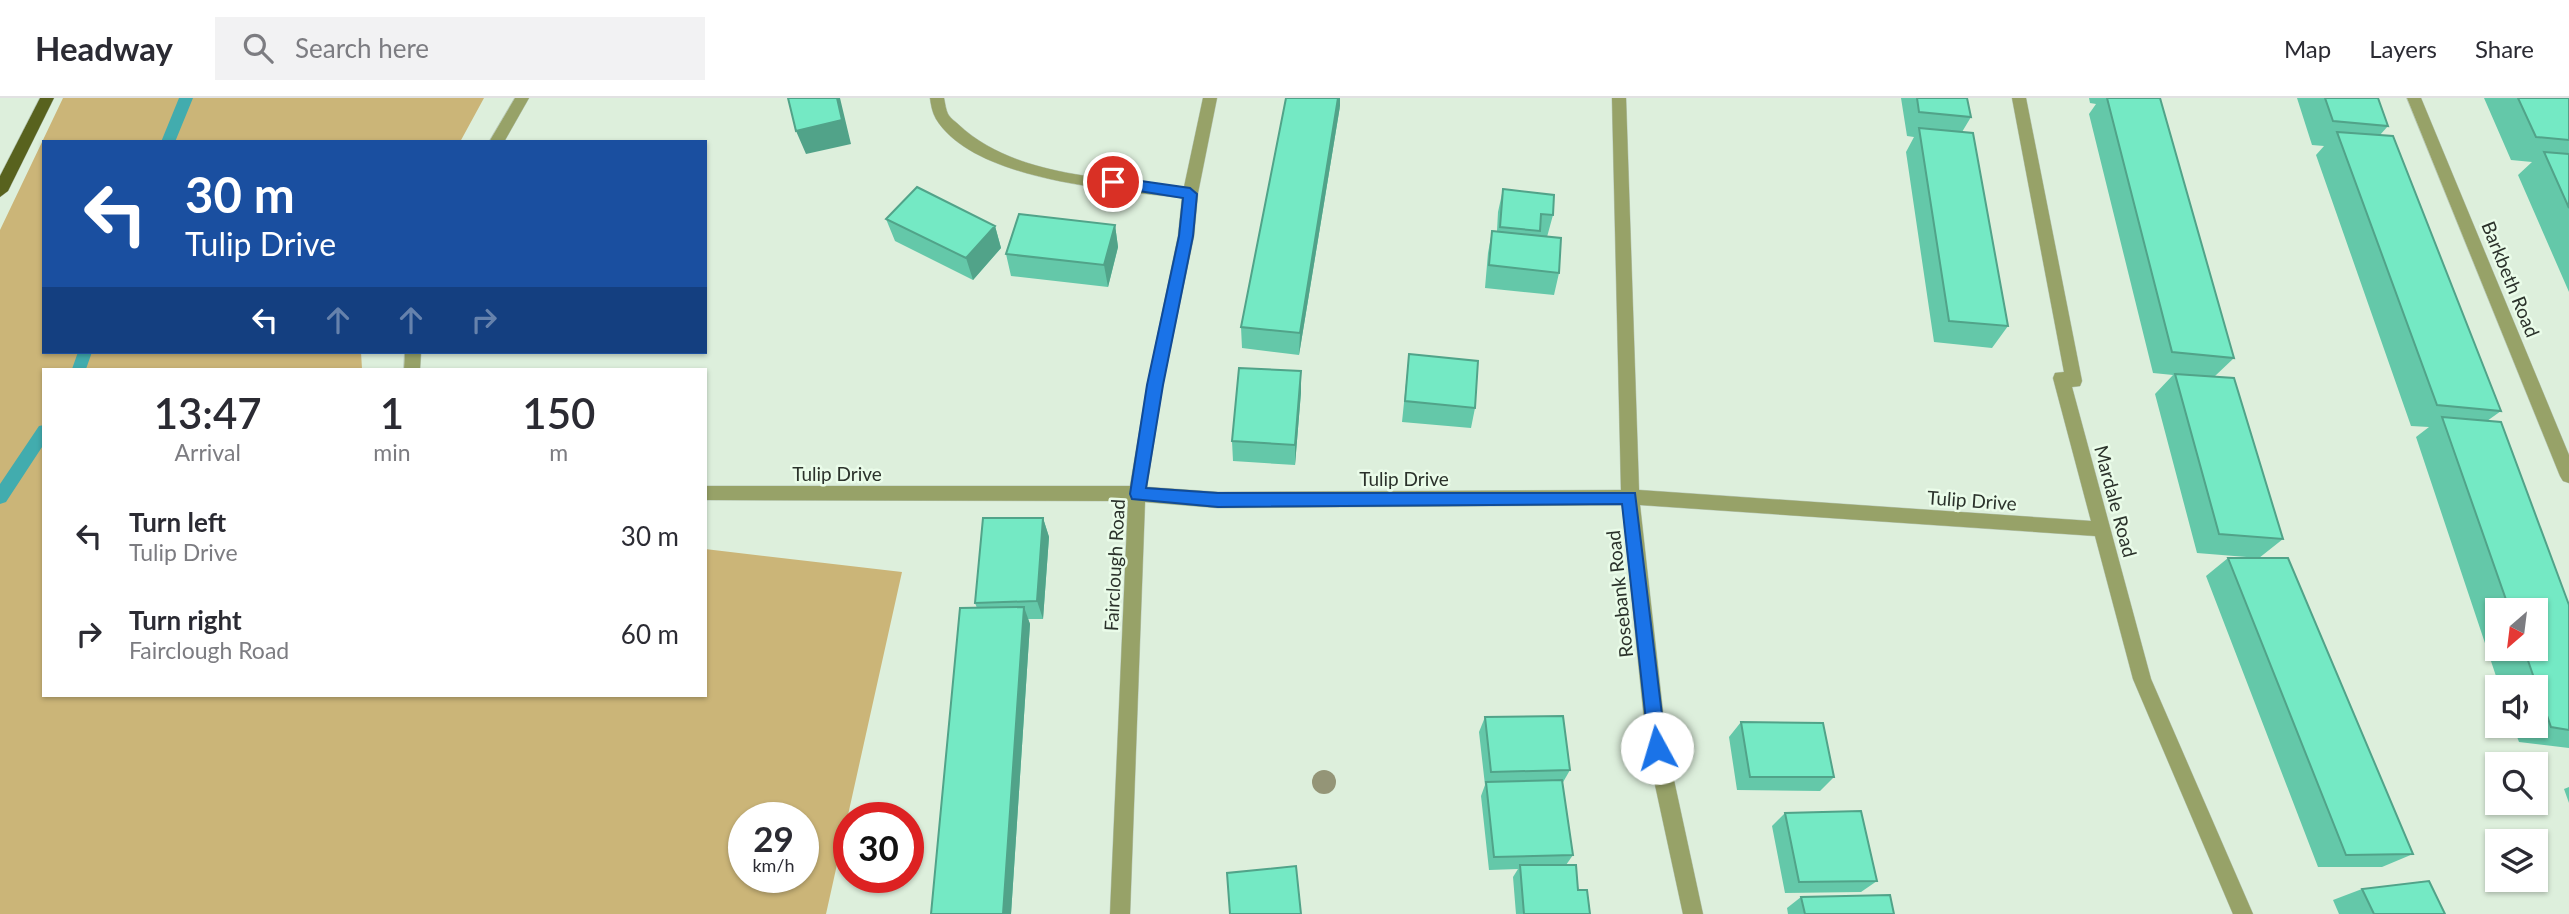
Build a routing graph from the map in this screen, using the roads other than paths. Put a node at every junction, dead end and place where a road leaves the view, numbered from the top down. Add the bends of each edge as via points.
1 (47, 98) edge
2 (522, 98) edge
3 (937, 98) edge
4 (1210, 98) edge
5 (1619, 98) edge
6 (2019, 98) edge
7 (2414, 98) edge
8 (497, 140) edge
9 (0, 191) edge
10 (1190, 194) junction
11 (2569, 476) edge
12 (707, 493) edge
13 (1138, 494) junction
14 (1630, 498) junction
15 (2102, 529) junction
16 (1120, 914) edge
17 (1693, 914) edge
18 (2243, 914) edge

1 - 9 main road
2 - 8 street
3 - 10 street via 942,117 975,147 1037,171
4 - 10 street, Fairclough Road
5 - 14 street, Rosebank Road
6 - 15 street, Mardale Road via 2074,381 2061,378
7 - 11 street, Barkbeth Road
10 - 13 street, Fairclough Road
12 - 13 street, Tulip Drive
13 - 14 street, Tulip Drive via 1218,500
13 - 16 street, Fairclough Road
14 - 15 street, Tulip Drive
14 - 17 street, Rosebank Road via 1657,748
15 - 18 street, Mardale Road via 2142,679

